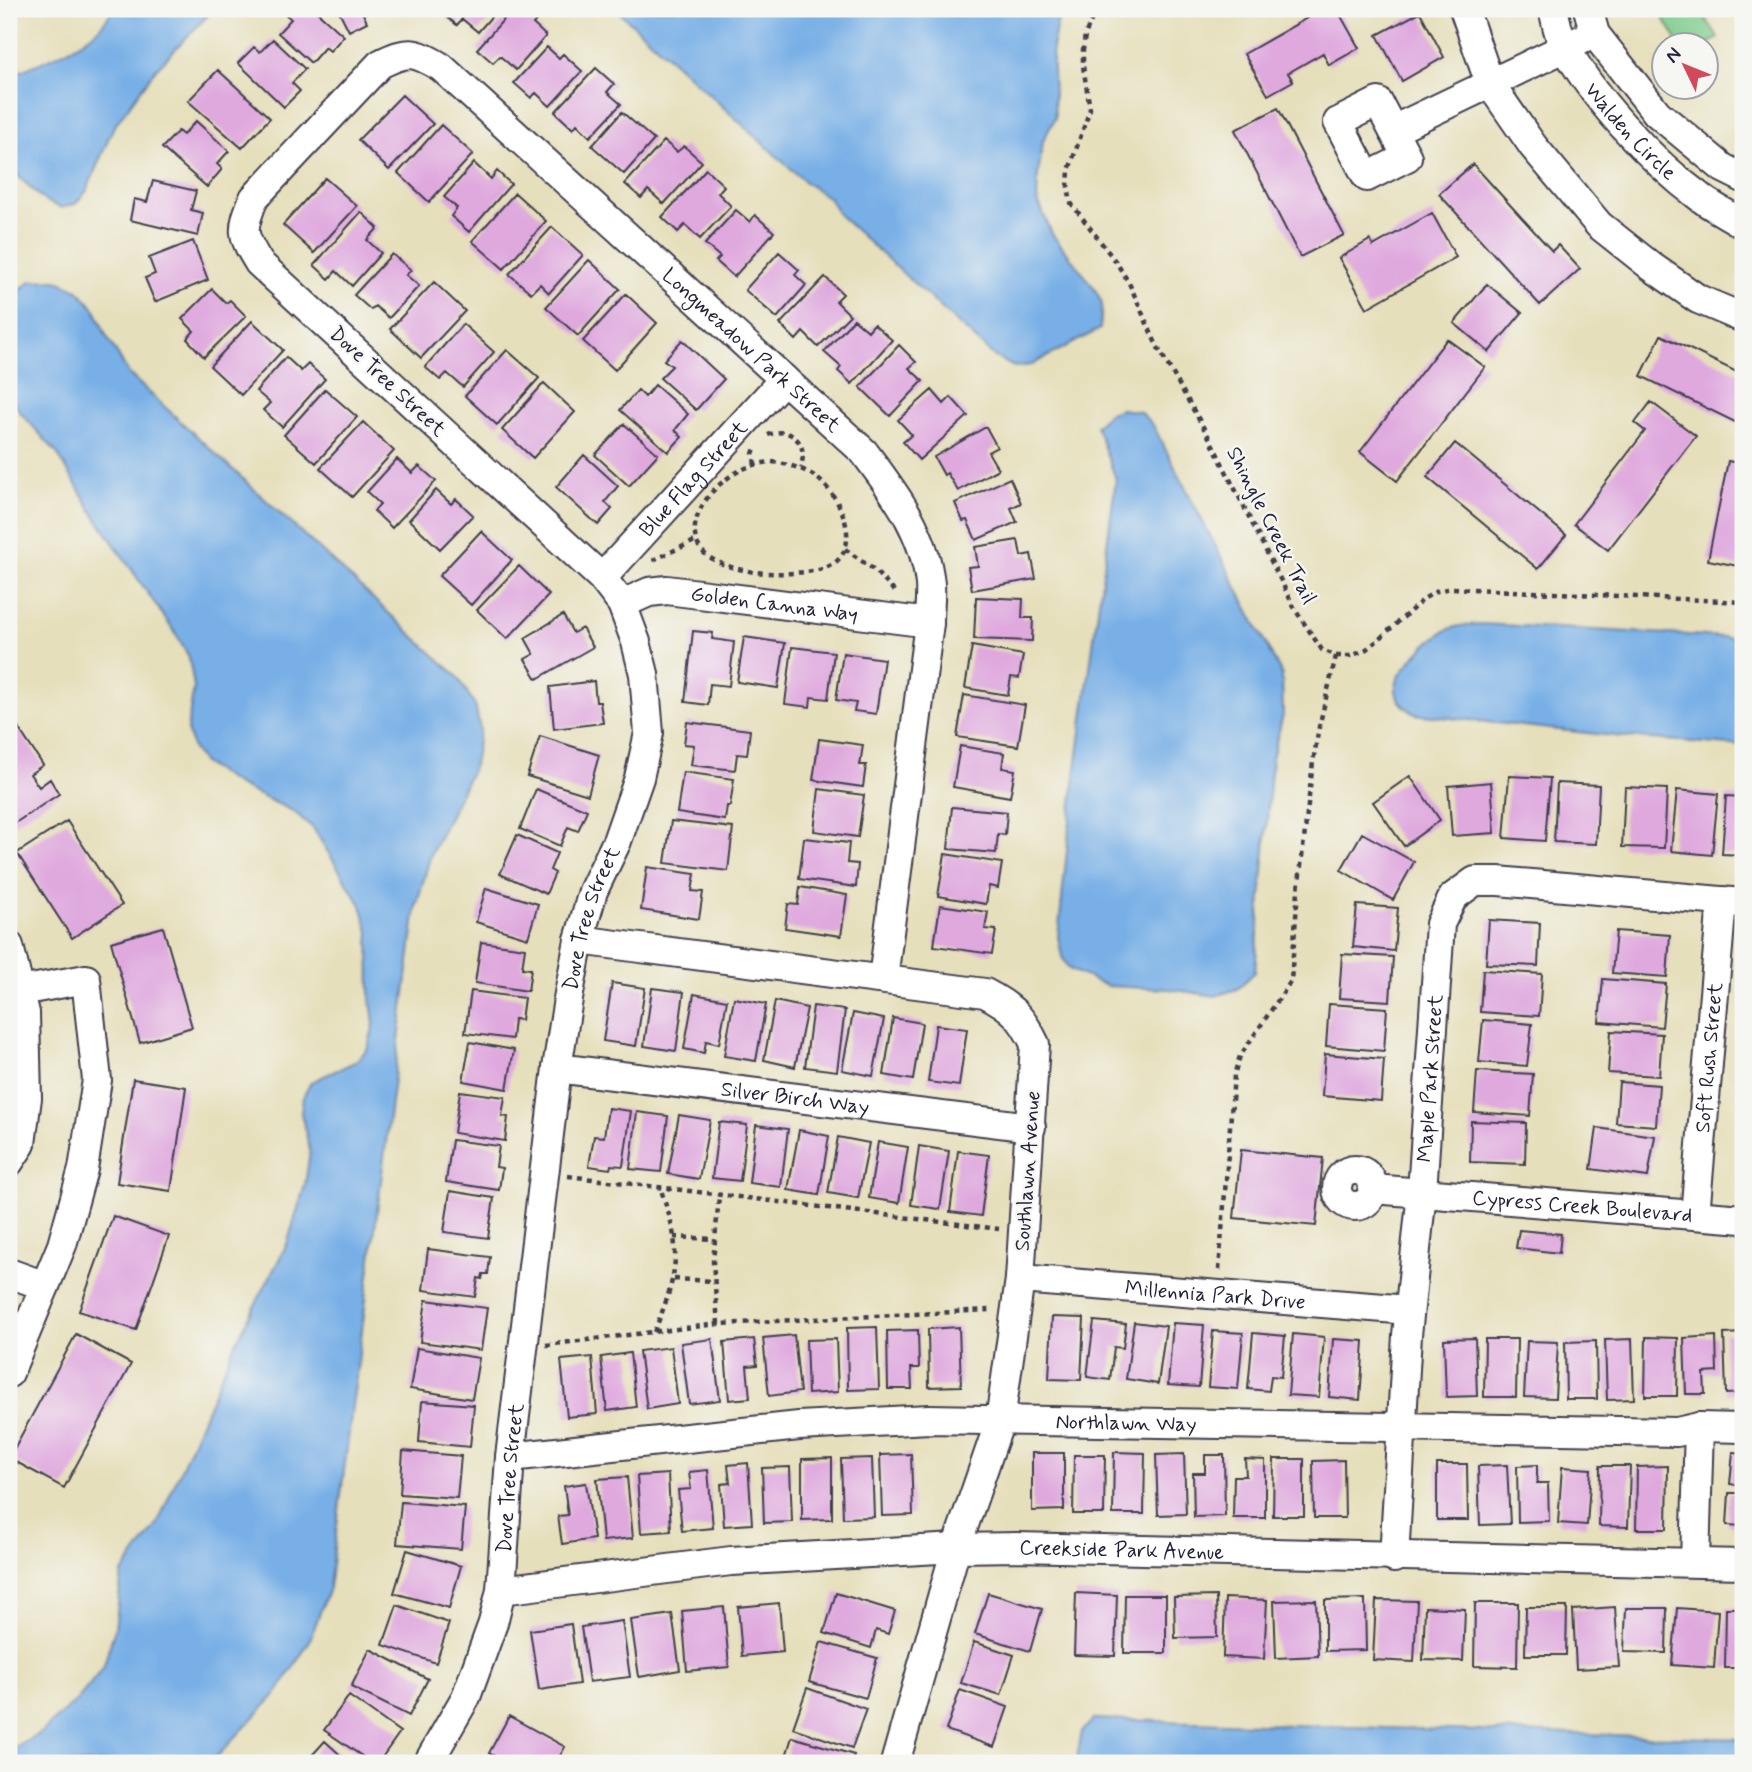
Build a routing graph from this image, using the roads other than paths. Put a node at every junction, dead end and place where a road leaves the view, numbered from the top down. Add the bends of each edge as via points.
1 (1464, 9) edge
2 (1553, 9) edge
3 (1591, 21) edge
4 (1567, 47) junction
5 (1489, 84) junction
6 (1393, 130) dead end
7 (1743, 178) edge
8 (243, 224) joint
9 (1743, 224) edge
10 (1743, 318) edge
11 (784, 379) junction
12 (603, 578) junction
13 (622, 604) junction
14 (929, 623) junction
15 (1732, 902) edge
16 (579, 940) junction
17 (9, 946) edge
18 (883, 979) junction
19 (20, 991) junction
20 (557, 1068) junction
21 (1031, 1127) junction
22 (9, 1162) edge
23 (1373, 1189) dead end
24 (1422, 1192) junction
25 (1695, 1215) junction
26 (1743, 1219) edge
27 (9, 1273) edge
28 (1020, 1279) junction
29 (45, 1286) junction
30 (1409, 1310) junction
31 (9, 1373) edge
32 (1000, 1421) junction
33 (1699, 1427) junction
34 (1743, 1428) edge
35 (1401, 1429) junction
36 (510, 1457) junction
37 (956, 1548) junction
38 (1394, 1558) junction
39 (1695, 1562) junction
40 (1743, 1564) edge
41 (501, 1590) junction
42 (428, 1763) edge
43 (895, 1763) edge

1 - 5 street
2 - 4 street, Walden Circle
3 - 4 street
3 - 7 street, Walden Circle via 1657,113
4 - 5 street
4 - 9 street, Walden Circle via 1590,89 1639,141 1702,198
5 - 6 street
5 - 10 street via 1599,225 1698,299
8 - 11 street, Longmeadow Park Street via 254,198 380,64 397,56 420,55 441,67
8 - 12 street, Dove Tree Street via 247,244 259,263
11 - 12 street, Blue Flag Street
11 - 14 street, Longmeadow Park Street via 864,452 902,503 923,548 930,584
12 - 13 street, Dove Tree Street
13 - 14 street, Golden Canna Way via 667,590
13 - 16 street, Dove Tree Street via 644,674 649,733 639,778 593,891
14 - 18 street, Longmeadow Park Street
15 - 24 street, Maple Park Street via 1498,881 1475,881 1453,897 1440,924
15 - 25 street, Soft Rush Street
16 - 18 street, Southlawn Avenue
16 - 20 street, Dove Tree Street
17 - 19 street
18 - 21 street, Southlawn Avenue via 985,993 1009,1006 1025,1023 1035,1044
19 - 22 street via 25,1013 27,1098 21,1144
19 - 29 street via 86,979 97,1080 83,1169 62,1245
20 - 21 street, Silver Birch Way
20 - 36 street, Dove Tree Street
21 - 28 street, Southlawn Avenue
23 - 24 street, Cypress Creek Boulevard
24 - 25 street, Cypress Creek Boulevard
24 - 30 street, Maple Park Street
25 - 26 street, Cypress Creek Boulevard
27 - 29 street
28 - 30 street, Millennia Park Drive
28 - 32 street, Southlawn Avenue
29 - 31 street
30 - 35 street, Maple Park Street
32 - 35 street, Northlawn Way
32 - 36 street, Northlawn Way via 929,1419 799,1426
32 - 37 street, Southlawn Avenue
33 - 34 street, Northlawn Way
33 - 35 street, Northlawn Way via 1676,1432
33 - 39 street
35 - 38 street, Maple Park Street
36 - 41 street, Dove Tree Street
37 - 38 street, Creekside Park Avenue
37 - 41 street, Creekside Park Avenue via 730,1561
37 - 43 street, Southlawn Avenue
38 - 39 street, Creekside Park Avenue
39 - 40 street, Creekside Park Avenue
41 - 42 street, Dove Tree Street via 466,1698

